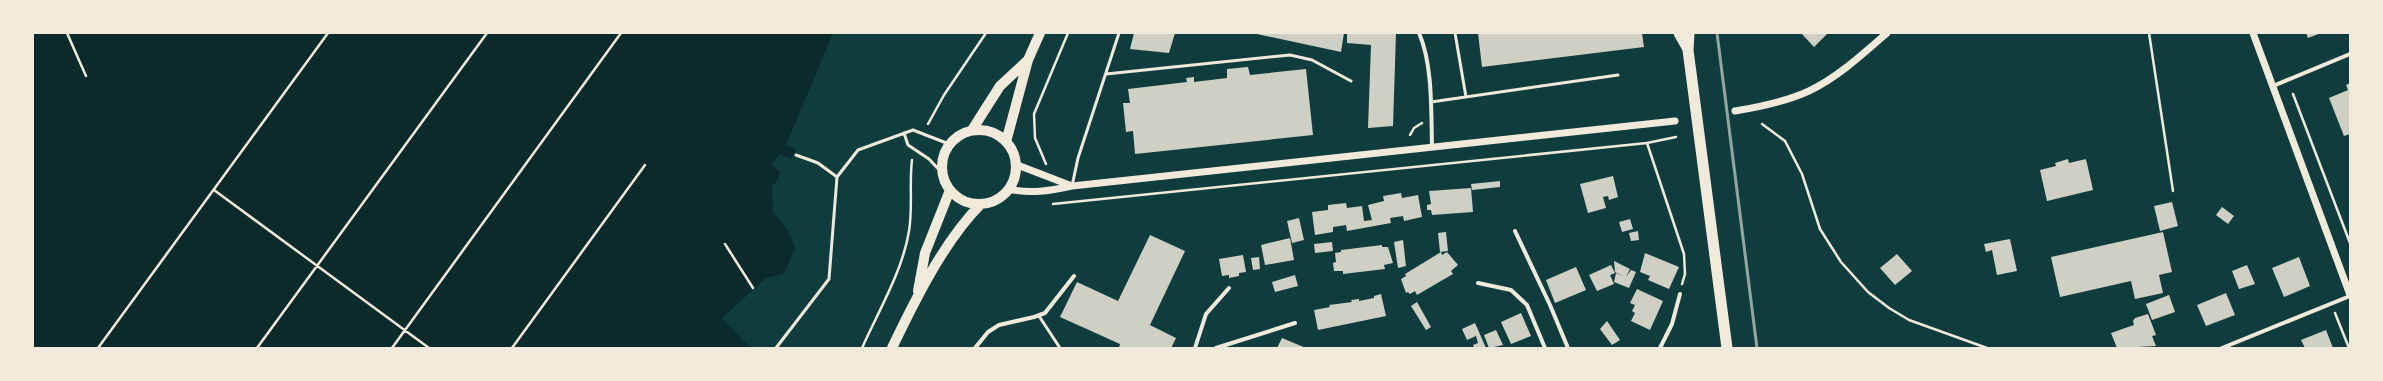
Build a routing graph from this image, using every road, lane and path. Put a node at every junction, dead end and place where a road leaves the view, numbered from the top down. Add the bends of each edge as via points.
1 (67, 33) edge
2 (328, 33) edge
3 (487, 33) edge
4 (621, 33) edge
5 (986, 33) edge
6 (1040, 33) edge
7 (1068, 33) edge
8 (1119, 33) edge
9 (1419, 33) edge
10 (1455, 33) edge
11 (1679, 33) edge
12 (1689, 33) edge
13 (1887, 33) edge
14 (2149, 33) edge
15 (2253, 33) edge
16 (1688, 50) junction
17 (2350, 54) edge
18 (1028, 60) junction
19 (1106, 74) junction
20 (1618, 75) dead end
21 (86, 76) dead end
22 (1351, 81) dead end
23 (2273, 86) junction
24 (2293, 94) dead end
25 (1466, 97) junction
26 (1431, 102) junction
27 (1735, 111) dead end
28 (1675, 121) dead end
29 (928, 124) dead end
30 (1762, 124) dead end
31 (972, 130) junction
32 (904, 133) junction
33 (1676, 137) dead end
34 (1006, 142) junction
35 (1647, 143) junction
36 (949, 144) junction
37 (1432, 146) junction
38 (796, 155) dead end
39 (912, 158) dead end
40 (1015, 164) junction
41 (1046, 164) dead end
42 (645, 165) dead end
43 (942, 173) junction
44 (837, 177) junction
45 (1072, 186) junction
46 (214, 190) junction
47 (950, 190) junction
48 (1008, 190) junction
49 (2173, 191) dead end
50 (981, 204) junction
51 (1046, 205) dead end
52 (1515, 231) dead end
53 (2350, 243) edge
54 (725, 244) dead end
55 (316, 266) junction
56 (1074, 276) dead end
57 (1478, 283) dead end
58 (753, 288) dead end
59 (1229, 288) dead end
60 (1680, 294) joint
61 (918, 295) junction
62 (2350, 295) edge
63 (2332, 304) junction
64 (1039, 316) junction
65 (1295, 323) dead end
66 (404, 331) junction
67 (2235, 346) edge
68 (98, 348) edge
69 (257, 348) edge
70 (392, 348) edge
71 (429, 348) edge
72 (512, 348) edge
73 (776, 348) edge
74 (862, 348) edge
75 (892, 348) edge
76 (975, 348) edge
77 (1060, 348) edge
78 (1196, 348) edge
79 (1216, 348) edge
80 (1545, 348) edge
81 (1568, 348) edge
82 (1660, 348) edge
83 (1727, 348) edge
84 (1987, 348) edge
85 (2222, 348) edge
86 (2348, 348) edge

1 - 21 path
2 - 46 path
3 - 55 path
4 - 66 path
5 - 29 path via 944,95
6 - 18 main road
7 - 41 path via 1034,114 1035,138
8 - 19 lane
9 - 26 street via 1423,44
10 - 25 lane
11 - 16 highway
12 - 16 highway
13 - 27 street via 1848,66 1809,90 1770,105
14 - 49 path
15 - 23 street
16 - 83 highway
17 - 23 street
18 - 31 main road via 1000,86
18 - 34 main road
19 - 22 lane via 1290,55 1312,60
19 - 45 lane via 1078,158
20 - 25 lane
23 - 62 street
24 - 53 path
25 - 26 lane
26 - 37 street
28 - 37 street
30 - 84 path via 1785,141 1802,174 1820,229 1840,262 1868,292 1909,320
31 - 34 main road via 996,134
31 - 36 main road via 959,135
32 - 36 lane via 913,130
32 - 43 lane via 908,145 929,159
32 - 44 lane via 858,150
33 - 35 path
34 - 40 main road via 1013,152
35 - 51 path
35 - 60 path via 1684,254 1685,274
36 - 43 main road via 943,158
37 - 45 street
38 - 44 lane via 818,163
39 - 74 path via 913,204 909,233 894,279
40 - 45 street
40 - 48 main road via 1014,177
42 - 72 path
43 - 47 main road
44 - 73 lane via 829,279
45 - 48 street via 1026,193
46 - 55 path
46 - 68 path
47 - 50 main road via 958,198
47 - 61 main road via 925,253
48 - 50 main road via 996,199
50 - 61 main road via 968,217
52 - 81 street
54 - 58 path
55 - 66 path
55 - 69 path
56 - 64 street via 1053,305
57 - 80 street via 1511,290 1526,305
59 - 78 street via 1206,314
60 - 82 street via 1672,324
61 - 75 main road
62 - 63 street
63 - 67 street
63 - 86 path
64 - 76 street via 999,325 988,332
64 - 77 lane
65 - 79 street
66 - 70 path
66 - 71 path
67 - 85 street

